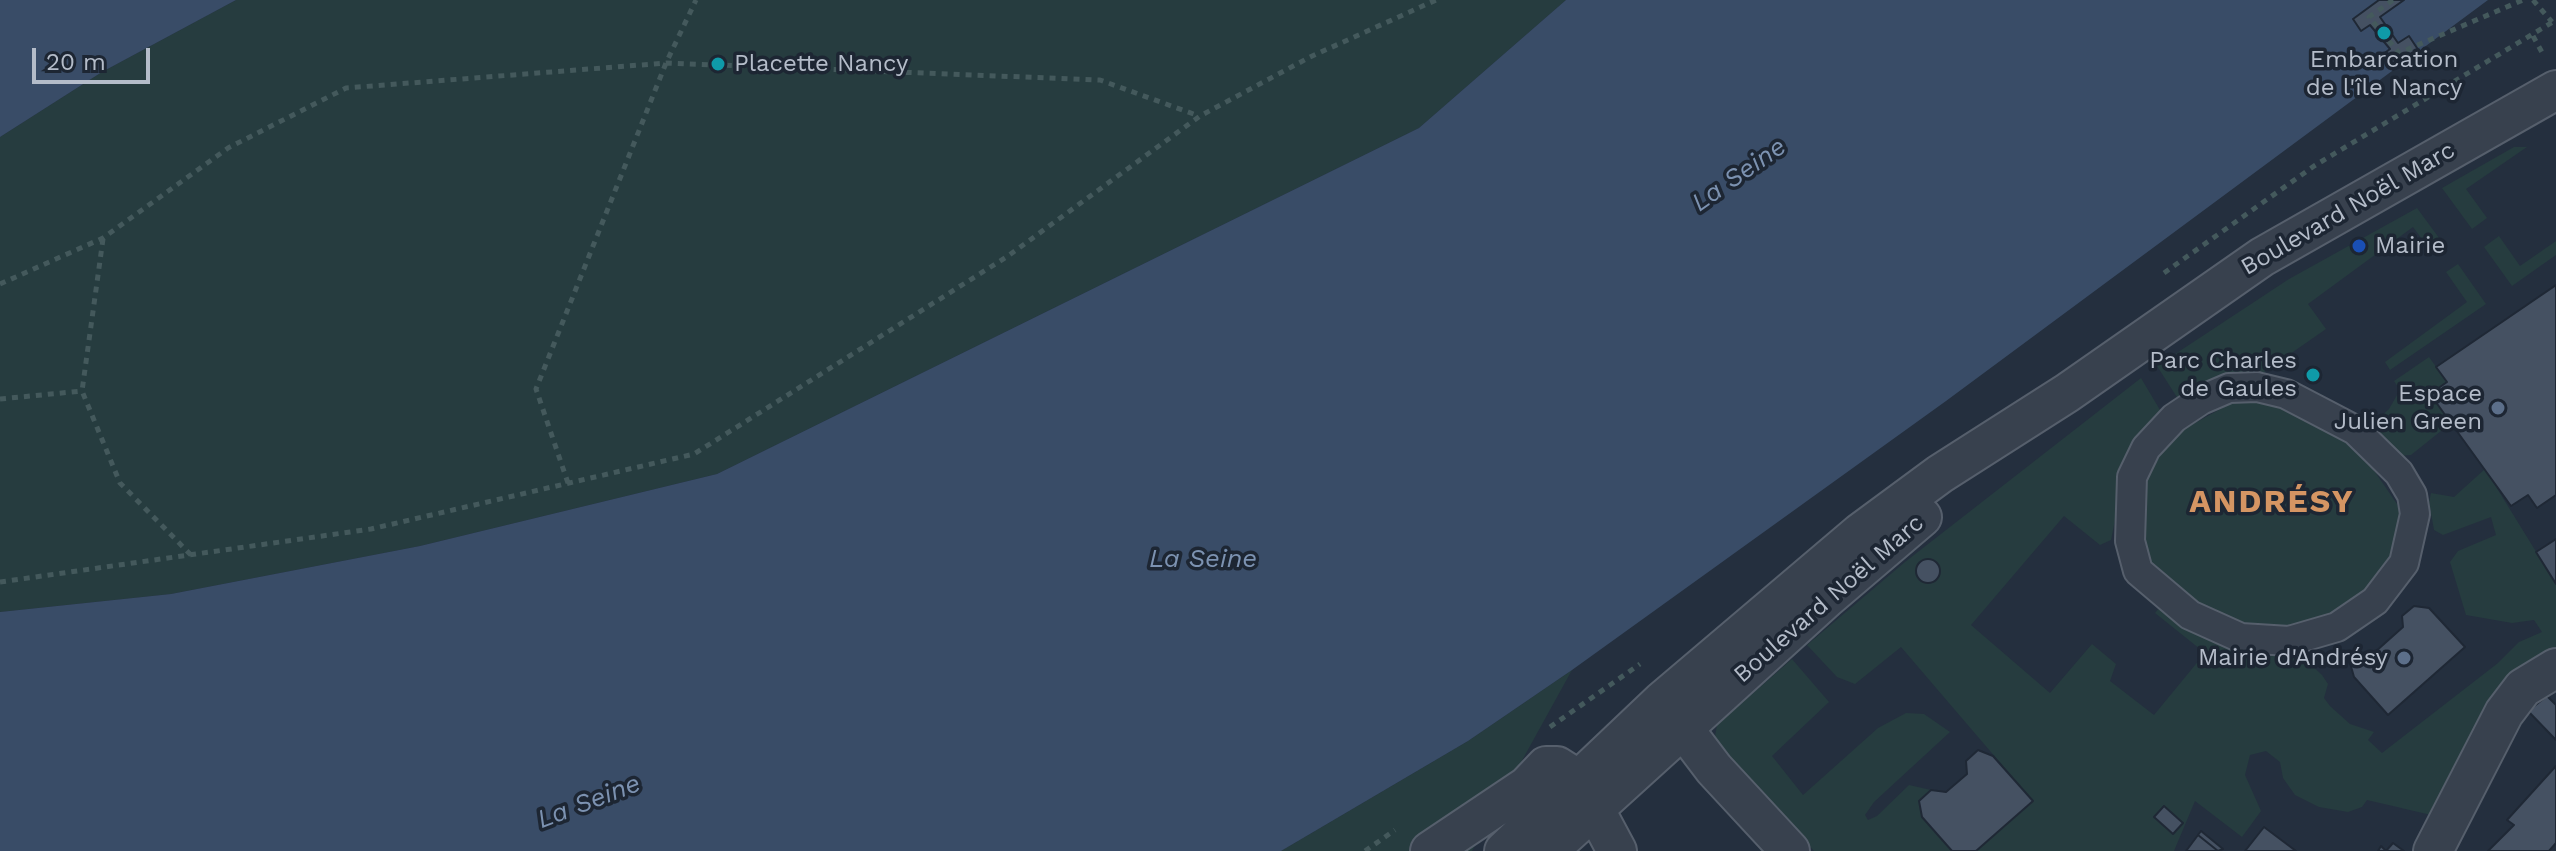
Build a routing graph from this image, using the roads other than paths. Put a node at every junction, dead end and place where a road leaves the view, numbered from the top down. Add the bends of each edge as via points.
1 (2556, 90) edge
2 (2174, 418) joint
3 (2556, 668) edge
4 (1673, 715) junction
5 (1562, 787) junction
6 (1477, 817) junction
7 (1430, 851) edge
8 (1504, 851) edge
9 (1548, 851) edge
10 (1617, 851) edge
11 (1790, 851) edge
12 (2433, 851) edge

1 - 4 street, Boulevard Noël Marc via 2262,257 2067,393 1840,587
2 - 2 street via 2138,462 2128,517 2138,571 2166,598 2241,638 2289,641 2354,617 2394,581 2410,542 2412,495 2399,473 2355,430 2286,394 2257,387 2229,388
3 - 12 street via 2523,688 2504,713
4 - 5 street, Boulevard Noël Marc
4 - 11 street via 1714,769
5 - 6 street
5 - 8 street
5 - 9 street
5 - 10 street
6 - 7 street
6 - 8 street via 1498,831

